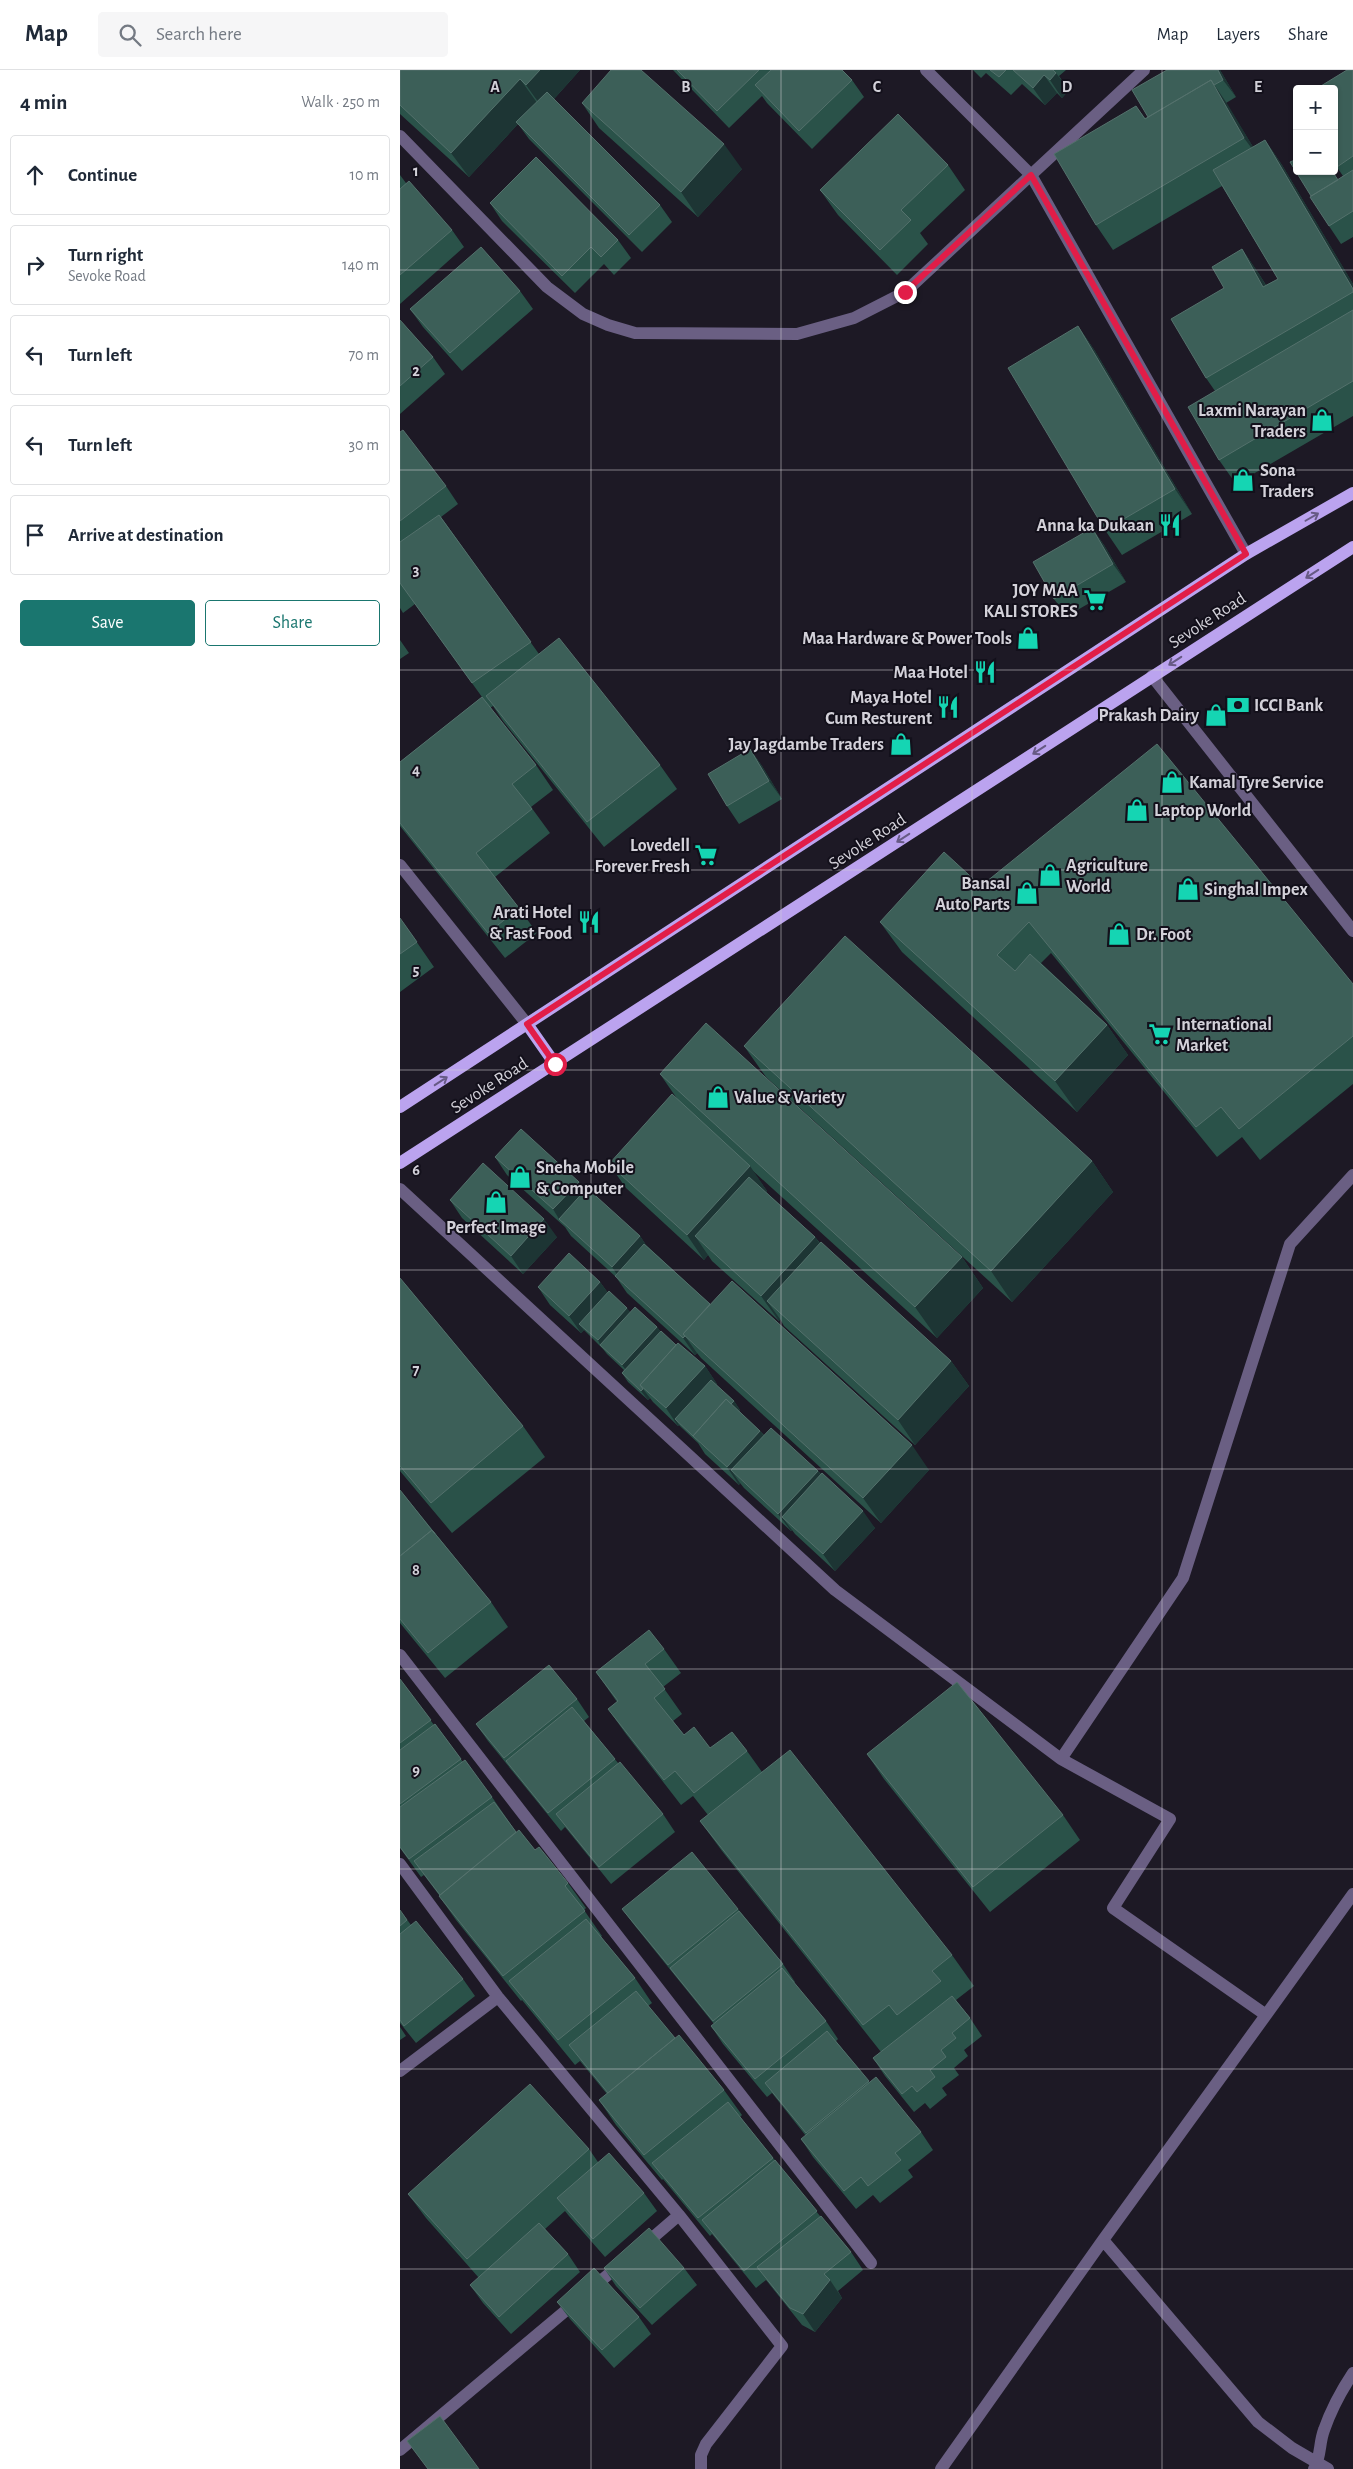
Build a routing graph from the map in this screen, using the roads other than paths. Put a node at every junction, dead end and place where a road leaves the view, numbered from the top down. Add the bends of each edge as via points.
1 (926, 70) edge
2 (1144, 70) edge
3 (400, 136) edge
4 (1031, 175) junction
5 (1353, 493) edge
6 (1353, 547) edge
7 (1246, 554) junction
8 (1152, 676) junction
9 (400, 865) edge
10 (1353, 931) edge
11 (527, 1024) junction
12 (555, 1064) junction
13 (400, 1107) edge
14 (400, 1164) edge
15 (1353, 1175) edge
16 (400, 1189) edge
17 (400, 1655) edge
18 (1061, 1759) junction
19 (400, 1864) edge
20 (1353, 1894) edge
21 (498, 1997) junction
22 (1266, 2015) junction
23 (400, 2071) edge
24 (679, 2215) junction
25 (1103, 2240) junction
26 (871, 2263) dead end
27 (1353, 2373) edge
28 (400, 2450) edge
29 (1320, 2467) edge
30 (701, 2469) edge
31 (941, 2469) edge

1 - 4 street
2 - 4 street
3 - 4 street via 564,301 583,314 635,333 797,334 854,318 905,292
4 - 7 street
7 -> 5 main road, Sevoke Road
6 -> 8 main road, Sevoke Road
7 - 11 main road, Sevoke Road
8 - 10 street
8 -> 12 main road, Sevoke Road
9 - 11 street
11 - 12 main road
13 -> 11 main road, Sevoke Road
12 - 14 main road, Sevoke Road
15 - 18 street via 1290,1244 1183,1578
16 - 18 street via 835,1590
17 - 26 street
18 - 22 street via 1170,1819 1113,1908
19 - 21 street
20 - 22 street
21 - 23 street
21 - 24 street
22 - 25 street
24 - 28 street
24 - 30 street via 782,2346 706,2444 701,2456
25 - 29 street via 1258,2422
25 - 31 street
27 - 29 street via 1323,2432

